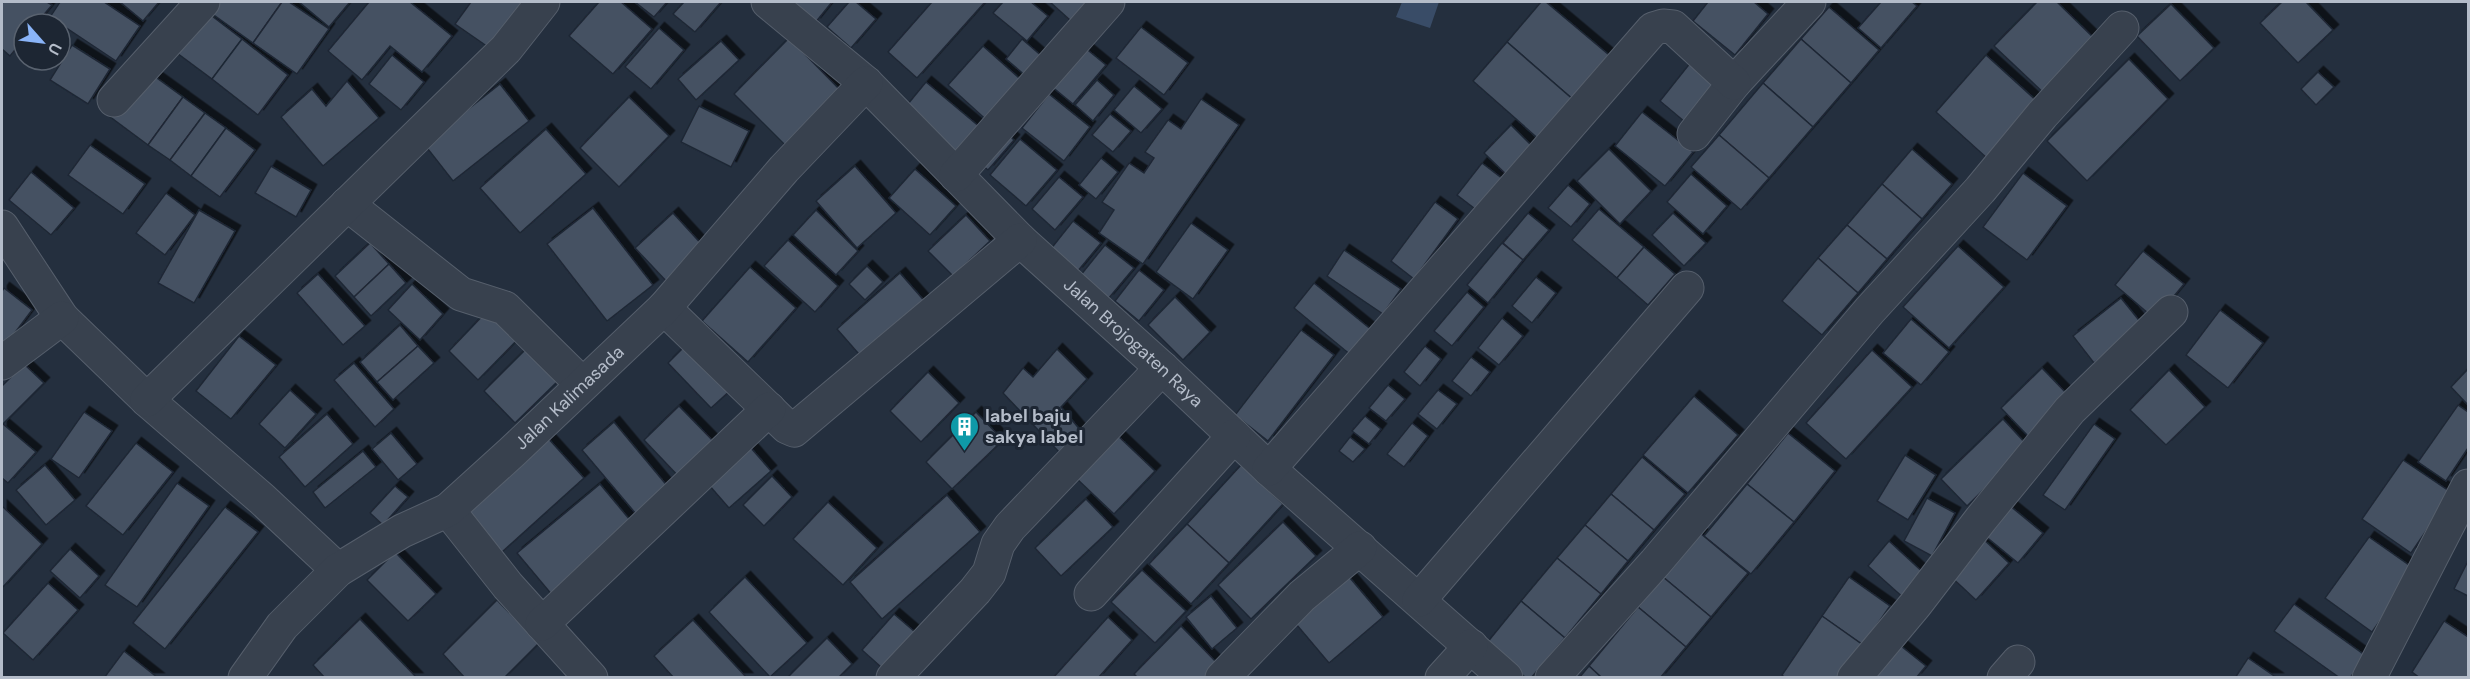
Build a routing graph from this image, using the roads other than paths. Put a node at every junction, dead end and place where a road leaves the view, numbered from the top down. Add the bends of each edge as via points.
1 (203, 2) edge
2 (543, 2) edge
3 (768, 2) edge
4 (1108, 2) edge
5 (1809, 2) edge
6 (2122, 28) dead end
7 (866, 83) junction
8 (1734, 83) junction
9 (114, 100) dead end
10 (1694, 134) dead end
11 (956, 175) junction
12 (347, 204) junction
13 (2, 227) edge
14 (1020, 240) junction
15 (1688, 288) dead end
16 (664, 308) junction
17 (2171, 312) dead end
18 (62, 318) junction
19 (2, 363) edge
20 (1162, 368) junction
21 (582, 384) junction
22 (147, 400) junction
23 (769, 410) junction
24 (1234, 436) junction
25 (1269, 469) junction
26 (2469, 486) edge
27 (448, 510) junction
28 (1360, 548) junction
29 (338, 570) junction
30 (1090, 594) dead end
31 (1419, 600) junction
32 (542, 624) junction
33 (1471, 646) junction
34 (245, 678) edge
35 (591, 678) edge
36 (892, 678) edge
37 (1222, 678) edge
38 (1442, 678) edge
39 (1506, 678) edge
40 (1552, 678) edge
41 (1854, 678) edge
42 (2369, 678) edge

1 - 9 street
2 - 12 street via 506,50
3 - 7 street, Jalan Brojogaten Raya
4 - 11 street
5 - 8 street
6 - 40 street via 1870,310
7 - 11 street, Jalan Brojogaten Raya
7 - 16 street, Jalan Kalimasada via 784,169
8 - 10 street
8 - 25 street via 1673,27 1653,29
11 - 14 street, Jalan Brojogaten Raya
12 - 21 street via 461,294 505,308
12 - 22 street
13 - 18 street
14 - 20 street, Jalan Brojogaten Raya
14 - 23 street via 800,427 787,427
15 - 31 street
16 - 21 street, Jalan Kalimasada
16 - 23 street
17 - 41 street via 2070,410
18 - 19 street
18 - 22 street
20 - 24 street, Jalan Brojogaten Raya
20 - 36 street via 1010,527 998,544 989,573 975,591
21 - 27 street, Jalan Kalimasada
22 - 29 street
23 - 32 street
24 - 25 street, Jalan Brojogaten Raya
24 - 30 street
25 - 28 street, Jalan Brojogaten Raya
26 - 42 street
27 - 29 street, Jalan Kalimasada via 402,531
27 - 32 street
28 - 31 street, Jalan Brojogaten Raya
28 - 37 street via 1302,596
29 - 34 street, Jalan Kalimasada via 282,626
31 - 33 street, Jalan Brojogaten Raya
32 - 35 street
33 - 38 street
33 - 39 street, Jalan Brojogaten Raya

